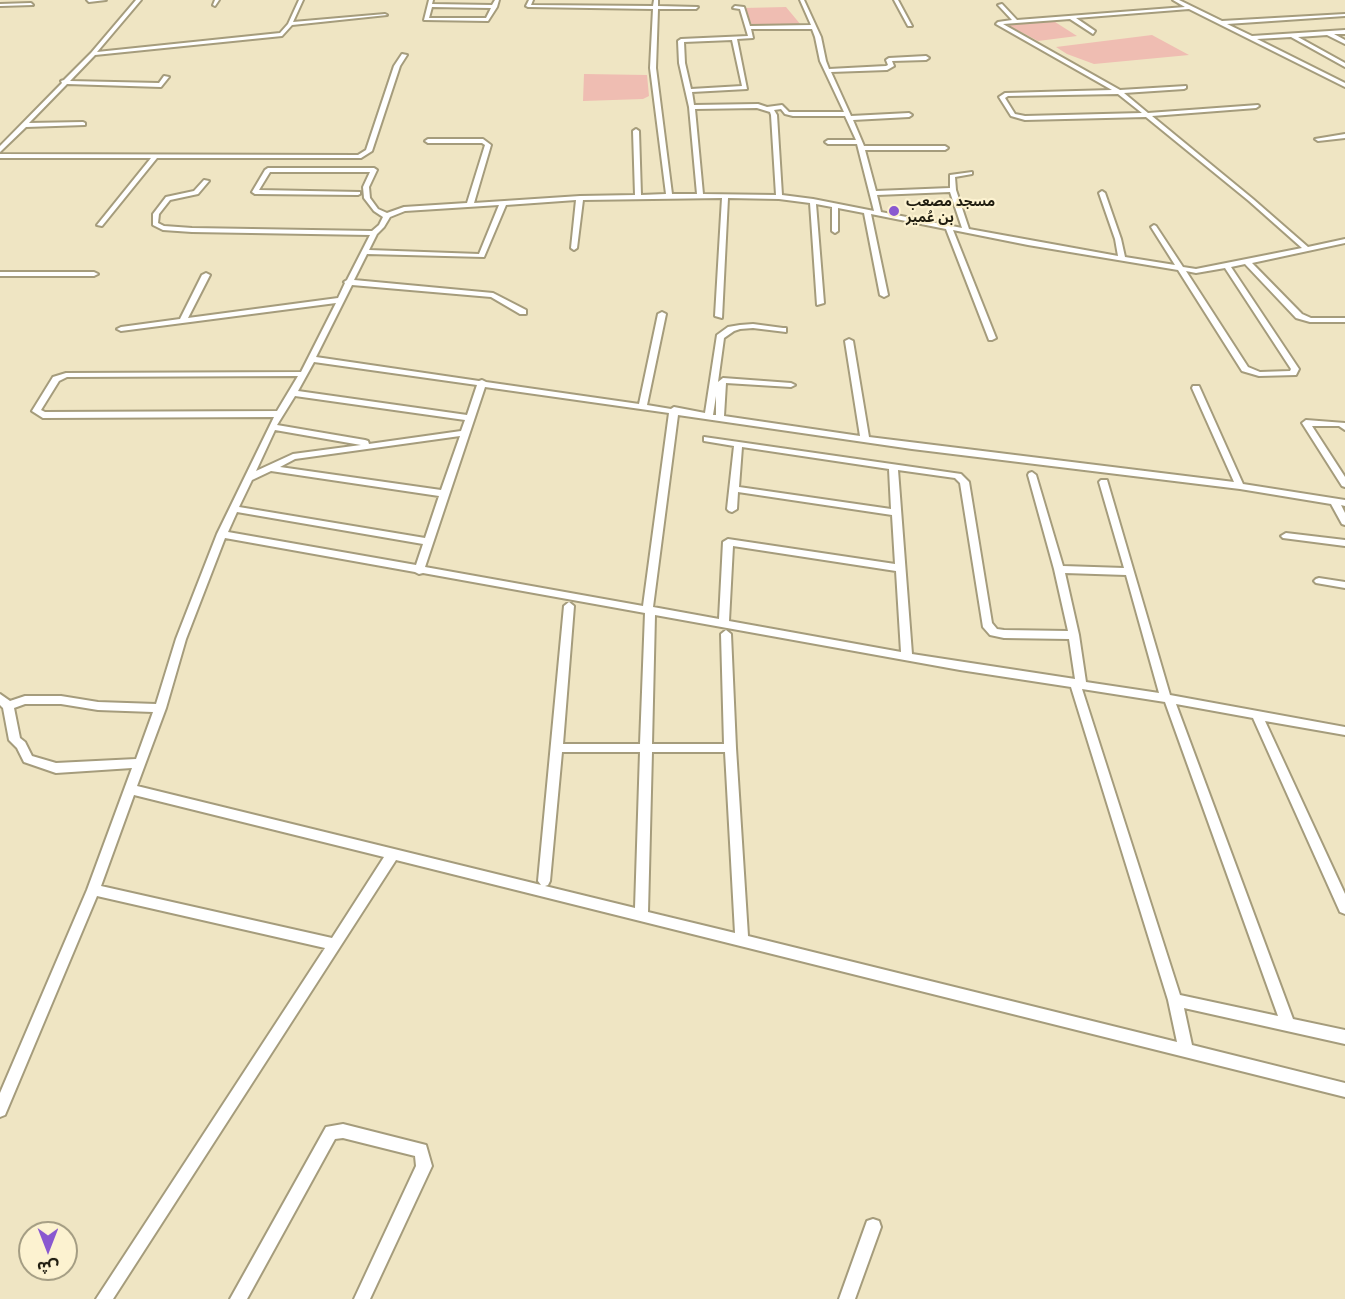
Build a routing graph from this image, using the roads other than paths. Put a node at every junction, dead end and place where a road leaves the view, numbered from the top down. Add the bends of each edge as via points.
1 (104, 0) edge
2 (139, 0) edge
3 (301, 0) edge
4 (497, 0) edge
5 (531, 0) edge
6 (656, 0) edge
7 (802, 0) edge
8 (896, 0) edge
9 (1174, 0) edge
10 (89, 1) edge
11 (431, 3) edge
12 (31, 4) dead end
13 (0, 5) edge
14 (1000, 5) dead end
15 (495, 7) junction
16 (735, 7) dead end
17 (655, 8) junction
18 (696, 8) dead end
19 (1188, 8) junction
20 (385, 15) dead end
21 (1345, 15) edge
22 (1071, 17) junction
23 (1015, 21) junction
24 (1220, 23) junction
25 (290, 24) junction
26 (910, 25) dead end
27 (750, 27) junction
28 (814, 27) junction
29 (1093, 32) dead end
30 (1345, 32) edge
31 (1328, 33) junction
32 (1291, 35) junction
33 (734, 38) junction
34 (1251, 38) junction
35 (1345, 42) edge
36 (93, 54) junction
37 (404, 56) dead end
38 (926, 58) dead end
39 (1345, 65) edge
40 (827, 71) junction
41 (166, 77) dead end
42 (63, 82) junction
43 (1345, 85) edge
44 (1184, 87) dead end
45 (688, 91) junction
46 (1119, 92) junction
47 (1256, 106) dead end
48 (692, 107) junction
49 (768, 109) junction
50 (909, 115) dead end
51 (849, 116) junction
52 (1148, 116) junction
53 (83, 124) dead end
54 (26, 125) junction
55 (636, 131) dead end
56 (1345, 136) edge
57 (1318, 139) dead end
58 (428, 141) dead end
59 (828, 142) dead end
60 (860, 145) junction
61 (945, 147) dead end
62 (0, 150) edge
63 (0, 156) edge
64 (156, 156) junction
65 (970, 172) dead end
66 (206, 181) dead end
67 (953, 190) junction
68 (358, 193) dead end
69 (873, 193) junction
70 (1102, 193) dead end
71 (638, 196) junction
72 (669, 196) junction
73 (700, 196) junction
74 (725, 196) junction
75 (580, 198) junction
76 (778, 198) junction
77 (813, 201) junction
78 (504, 202) junction
79 (470, 204) junction
80 (834, 205) junction
81 (867, 211) junction
82 (878, 213) junction
83 (386, 214) junction
84 (100, 225) dead end
85 (1154, 227) dead end
86 (949, 228) junction
87 (835, 231) dead end
88 (966, 231) junction
89 (374, 233) junction
90 (1345, 241) edge
91 (574, 248) dead end
92 (1307, 249) junction
93 (365, 252) junction
94 (1122, 259) junction
95 (1247, 262) junction
96 (1227, 266) junction
97 (1183, 270) junction
98 (94, 274) dead end
99 (206, 275) dead end
100 (2, 276) edge
101 (348, 282) junction
102 (884, 296) dead end
103 (339, 300) junction
104 (820, 303) dead end
105 (523, 312) dead end
106 (662, 314) dead end
107 (719, 316) dead end
108 (183, 320) junction
109 (1345, 320) edge
110 (121, 329) dead end
111 (783, 330) dead end
112 (992, 338) dead end
113 (849, 340) dead end
114 (311, 359) junction
115 (304, 374) junction
116 (482, 382) junction
117 (791, 386) dead end
118 (1196, 388) dead end
119 (292, 393) junction
120 (643, 406) junction
121 (674, 410) junction
122 (279, 414) junction
123 (709, 415) junction
124 (720, 416) junction
125 (470, 418) junction
126 (272, 427) junction
127 (1345, 427) edge
128 (466, 433) junction
129 (865, 438) junction
130 (706, 439) dead end
131 (738, 444) junction
132 (377, 445) junction
133 (270, 468) junction
134 (893, 468) junction
135 (1032, 476) dead end
136 (248, 478) junction
137 (1104, 482) dead end
138 (1345, 484) edge
139 (1240, 486) junction
140 (734, 489) junction
141 (446, 494) junction
142 (1334, 501) junction
143 (1345, 503) edge
144 (235, 509) junction
145 (732, 509) dead end
146 (896, 513) junction
147 (1345, 522) edge
148 (222, 534) junction
149 (1286, 536) dead end
150 (429, 542) junction
151 (1345, 543) edge
152 (901, 568) junction
153 (1059, 570) junction
154 (419, 571) junction
155 (1128, 572) junction
156 (1319, 581) dead end
157 (1345, 585) edge
158 (569, 606) dead end
159 (649, 610) junction
160 (725, 628) junction
161 (1074, 635) junction
162 (907, 657) junction
163 (1078, 684) junction
164 (1167, 699) junction
165 (4, 702) edge
166 (160, 708) junction
167 (1257, 715) junction
168 (1345, 731) edge
169 (646, 747) junction
170 (557, 748) junction
171 (730, 748) junction
172 (138, 763) junction
173 (129, 789) junction
174 (392, 856) junction
175 (544, 881) dead end
176 (93, 890) junction
177 (1345, 908) edge
178 (641, 916) junction
179 (742, 941) junction
180 (334, 944) junction
181 (1175, 1000) junction
182 (1288, 1025) junction
183 (1345, 1037) edge
184 (1186, 1051) junction
185 (1345, 1090) edge
186 (0, 1110) edge
187 (873, 1227) dead end
188 (104, 1299) edge
189 (238, 1299) edge
190 (362, 1299) edge
191 (847, 1299) edge

1 - 10 street
2 - 36 street
3 - 25 street
4 - 15 street
5 - 17 street via 528,6
6 - 17 street
7 - 28 street
8 - 26 street
9 - 19 street
11 - 15 street
11 - 15 street via 426,19 488,20
12 - 13 street
14 - 23 street
16 - 27 street via 742,9
17 - 18 street
17 - 72 street via 652,68
19 - 22 street
19 - 24 street
20 - 25 street
21 - 24 street
22 - 23 street
22 - 29 street
23 - 46 street via 998,22
24 - 34 street
25 - 36 street via 277,35
27 - 28 street
27 - 33 street via 751,37
28 - 40 street
30 - 31 street
31 - 32 street
31 - 35 street
32 - 34 street
32 - 39 street
33 - 45 street via 682,40
33 - 45 street via 745,88
34 - 43 street
36 - 42 street
37 - 64 street via 365,155
38 - 40 street via 889,60 890,68
40 - 51 street
41 - 42 street via 160,85
42 - 54 street
44 - 46 street
45 - 48 street
46 - 52 street
46 - 52 street via 1002,97 1014,115 1024,118
47 - 52 street
48 - 49 street
48 - 73 street
49 - 51 street via 782,107 793,114
49 - 76 street via 774,115
50 - 51 street
51 - 60 street
52 - 92 street
53 - 54 street
54 - 62 street
55 - 71 street
56 - 57 street
58 - 79 street via 483,141 488,145
59 - 60 street
60 - 61 street
60 - 69 street
63 - 64 street
64 - 84 street
65 - 67 street via 954,175
66 - 89 street via 196,193 168,198 156,214 155,224 192,230
67 - 69 street
67 - 88 street
68 - 83 street via 255,192 268,170 374,170 366,187 367,198
69 - 82 street
70 - 94 street
71 - 72 street
71 - 75 street
72 - 73 street
73 - 74 street
74 - 76 street
74 - 107 street
75 - 78 street
75 - 91 street
76 - 77 street
77 - 80 street
77 - 104 street
78 - 79 street
78 - 93 street via 482,256
79 - 83 street
80 - 81 street
80 - 87 street
81 - 82 street
81 - 102 street
82 - 86 street
83 - 89 street via 382,226
85 - 97 street
86 - 88 street
86 - 112 street
88 - 94 street
89 - 93 street
90 - 92 street
92 - 95 street
93 - 101 street
94 - 97 street
95 - 96 street
95 - 109 street via 1299,316 1310,320
96 - 97 street
96 - 97 street via 1296,369 1293,373 1259,374 1245,369
98 - 100 street
99 - 108 street
101 - 103 street
101 - 105 street via 493,295
103 - 108 street
103 - 114 street
106 - 120 street
108 - 110 street
111 - 123 street via 740,327 720,337
113 - 129 street
114 - 115 street
114 - 116 street
115 - 119 street
115 - 122 street via 66,375 56,379 36,411 43,415
116 - 120 street
116 - 125 street
117 - 124 street via 723,380
118 - 139 street
119 - 122 street
119 - 125 street
120 - 121 street
121 - 123 street
121 - 159 street
122 - 126 street
123 - 124 street
124 - 129 street
125 - 128 street
126 - 132 street
126 - 136 street
127 - 138 street via 1306,423
128 - 132 street
128 - 141 street
129 - 139 street
130 - 131 street
131 - 134 street
131 - 140 street
132 - 133 street via 293,457
133 - 136 street
133 - 141 street
134 - 146 street
134 - 161 street via 958,476 964,482 987,624 993,632
135 - 153 street
136 - 144 street
137 - 155 street
139 - 142 street
140 - 145 street
140 - 146 street
141 - 150 street
142 - 143 street
142 - 147 street
144 - 148 street
144 - 150 street
146 - 152 street
148 - 154 street
148 - 166 street
149 - 151 street
150 - 154 street
152 - 160 street via 728,542
152 - 162 street
153 - 155 street
153 - 161 street
154 - 159 street
155 - 164 street
156 - 157 street
158 - 170 street
159 - 160 street
159 - 169 street
160 - 162 street
160 - 171 street
161 - 163 street
162 - 163 street
163 - 164 street
163 - 181 street
164 - 167 street
164 - 182 street
165 - 166 street via 52,699 98,706
165 - 172 street via 15,741 28,759 56,768
166 - 172 street
167 - 168 street
167 - 177 street
169 - 170 street
169 - 171 street
169 - 178 street
170 - 175 street
171 - 179 street
172 - 173 street
173 - 174 street
173 - 176 street
174 - 178 street
174 - 180 street
176 - 180 street
176 - 186 street
178 - 179 street
179 - 184 street
180 - 188 street
181 - 182 street
181 - 184 street
182 - 183 street
184 - 185 street
187 - 191 street
189 - 190 street via 331,1132 343,1131 421,1150 424,1166

